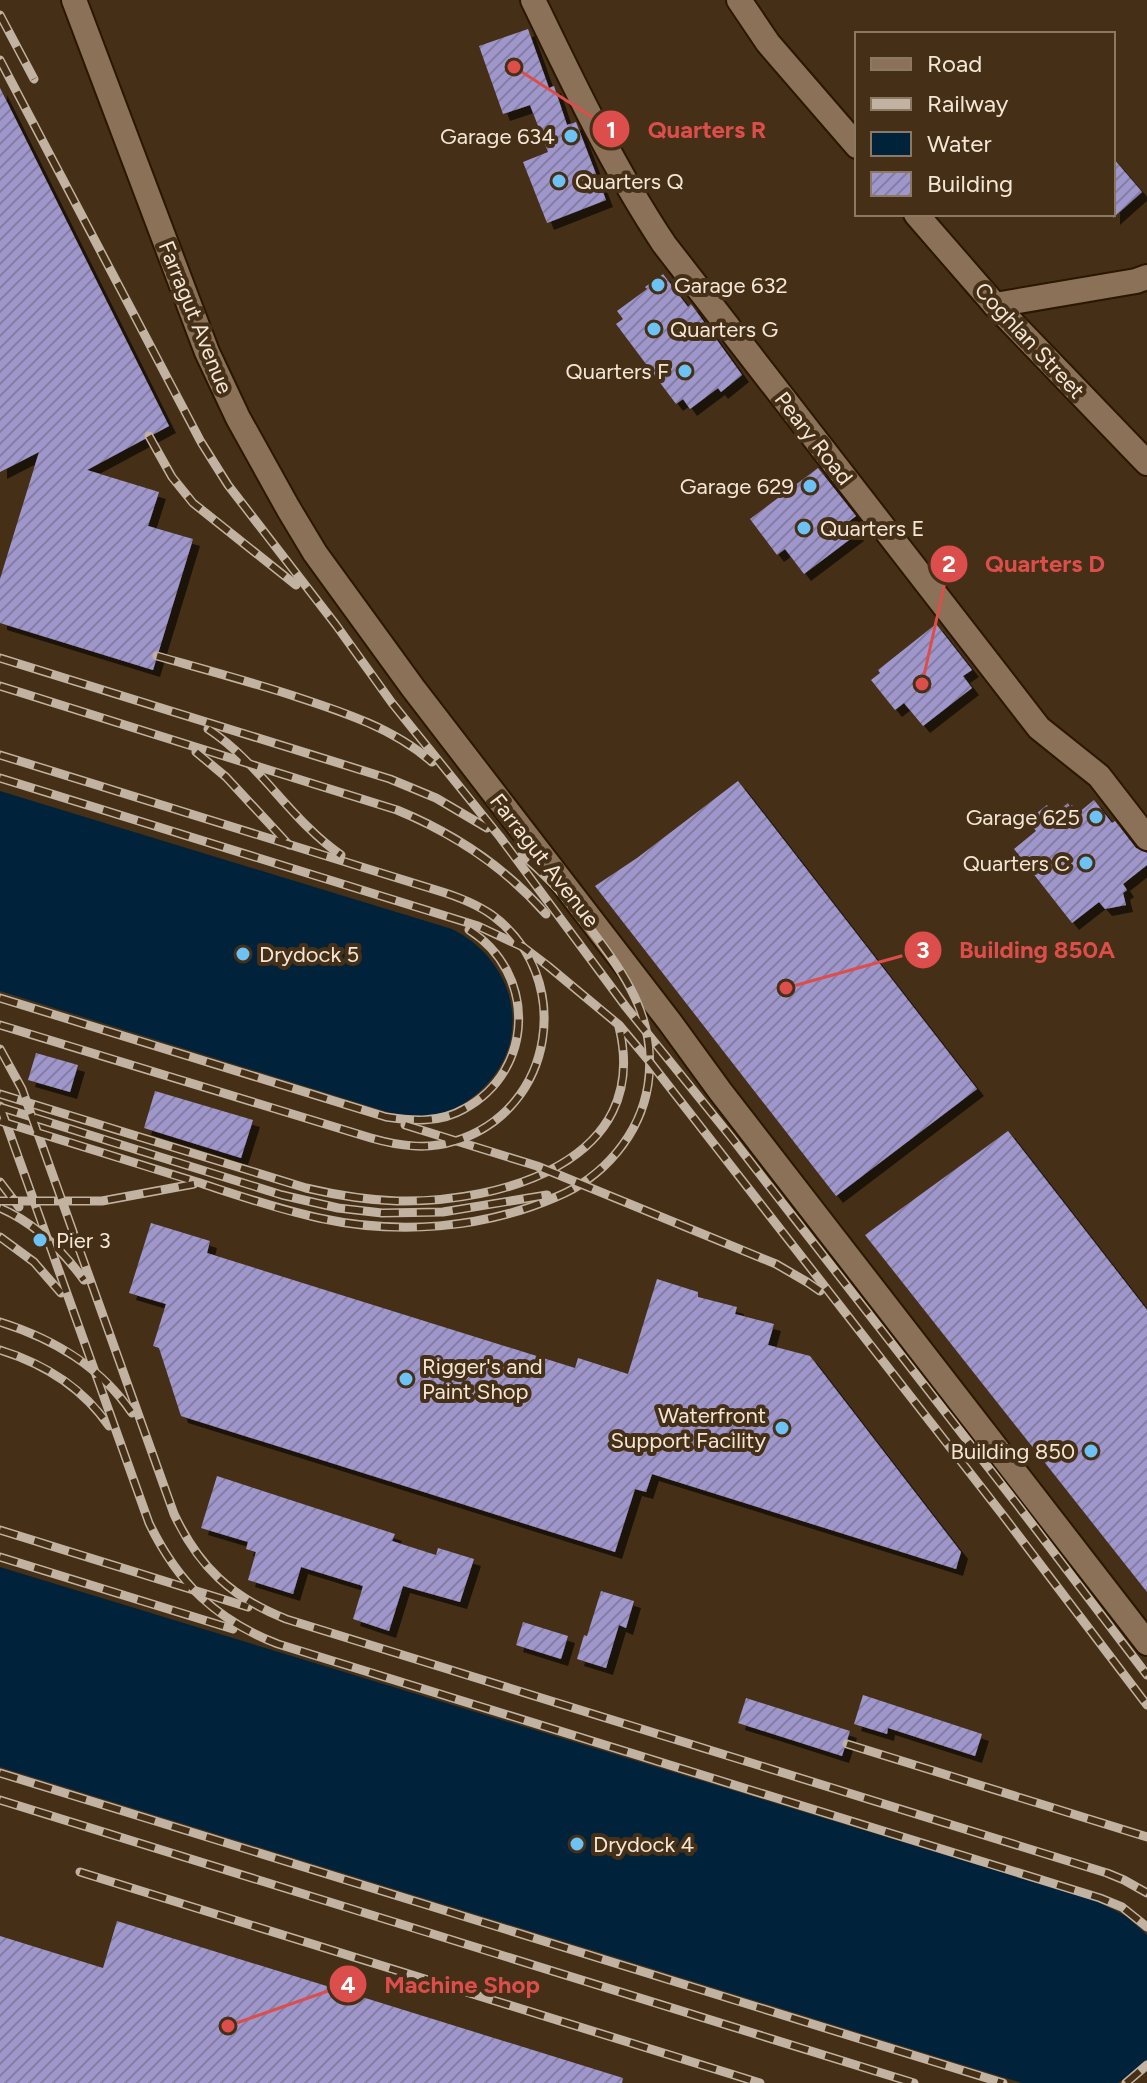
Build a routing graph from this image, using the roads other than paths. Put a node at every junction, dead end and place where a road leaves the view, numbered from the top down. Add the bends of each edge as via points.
1 (74, 0) edge
2 (533, 0) edge
3 (739, 0) edge
4 (855, 144) edge
5 (918, 216) edge
6 (1147, 277) edge
7 (995, 305) junction
8 (1147, 463) edge
9 (1147, 838) edge
10 (1147, 1643) edge

1 - 10 street, Farragut Avenue via 207,352 266,471 315,553 413,688
2 - 9 street, Peary Road via 592,121 664,244 1039,728 1099,776
3 - 4 street via 768,43
5 - 7 street, Coghlan Street
6 - 7 street
7 - 8 street, Coghlan Street

